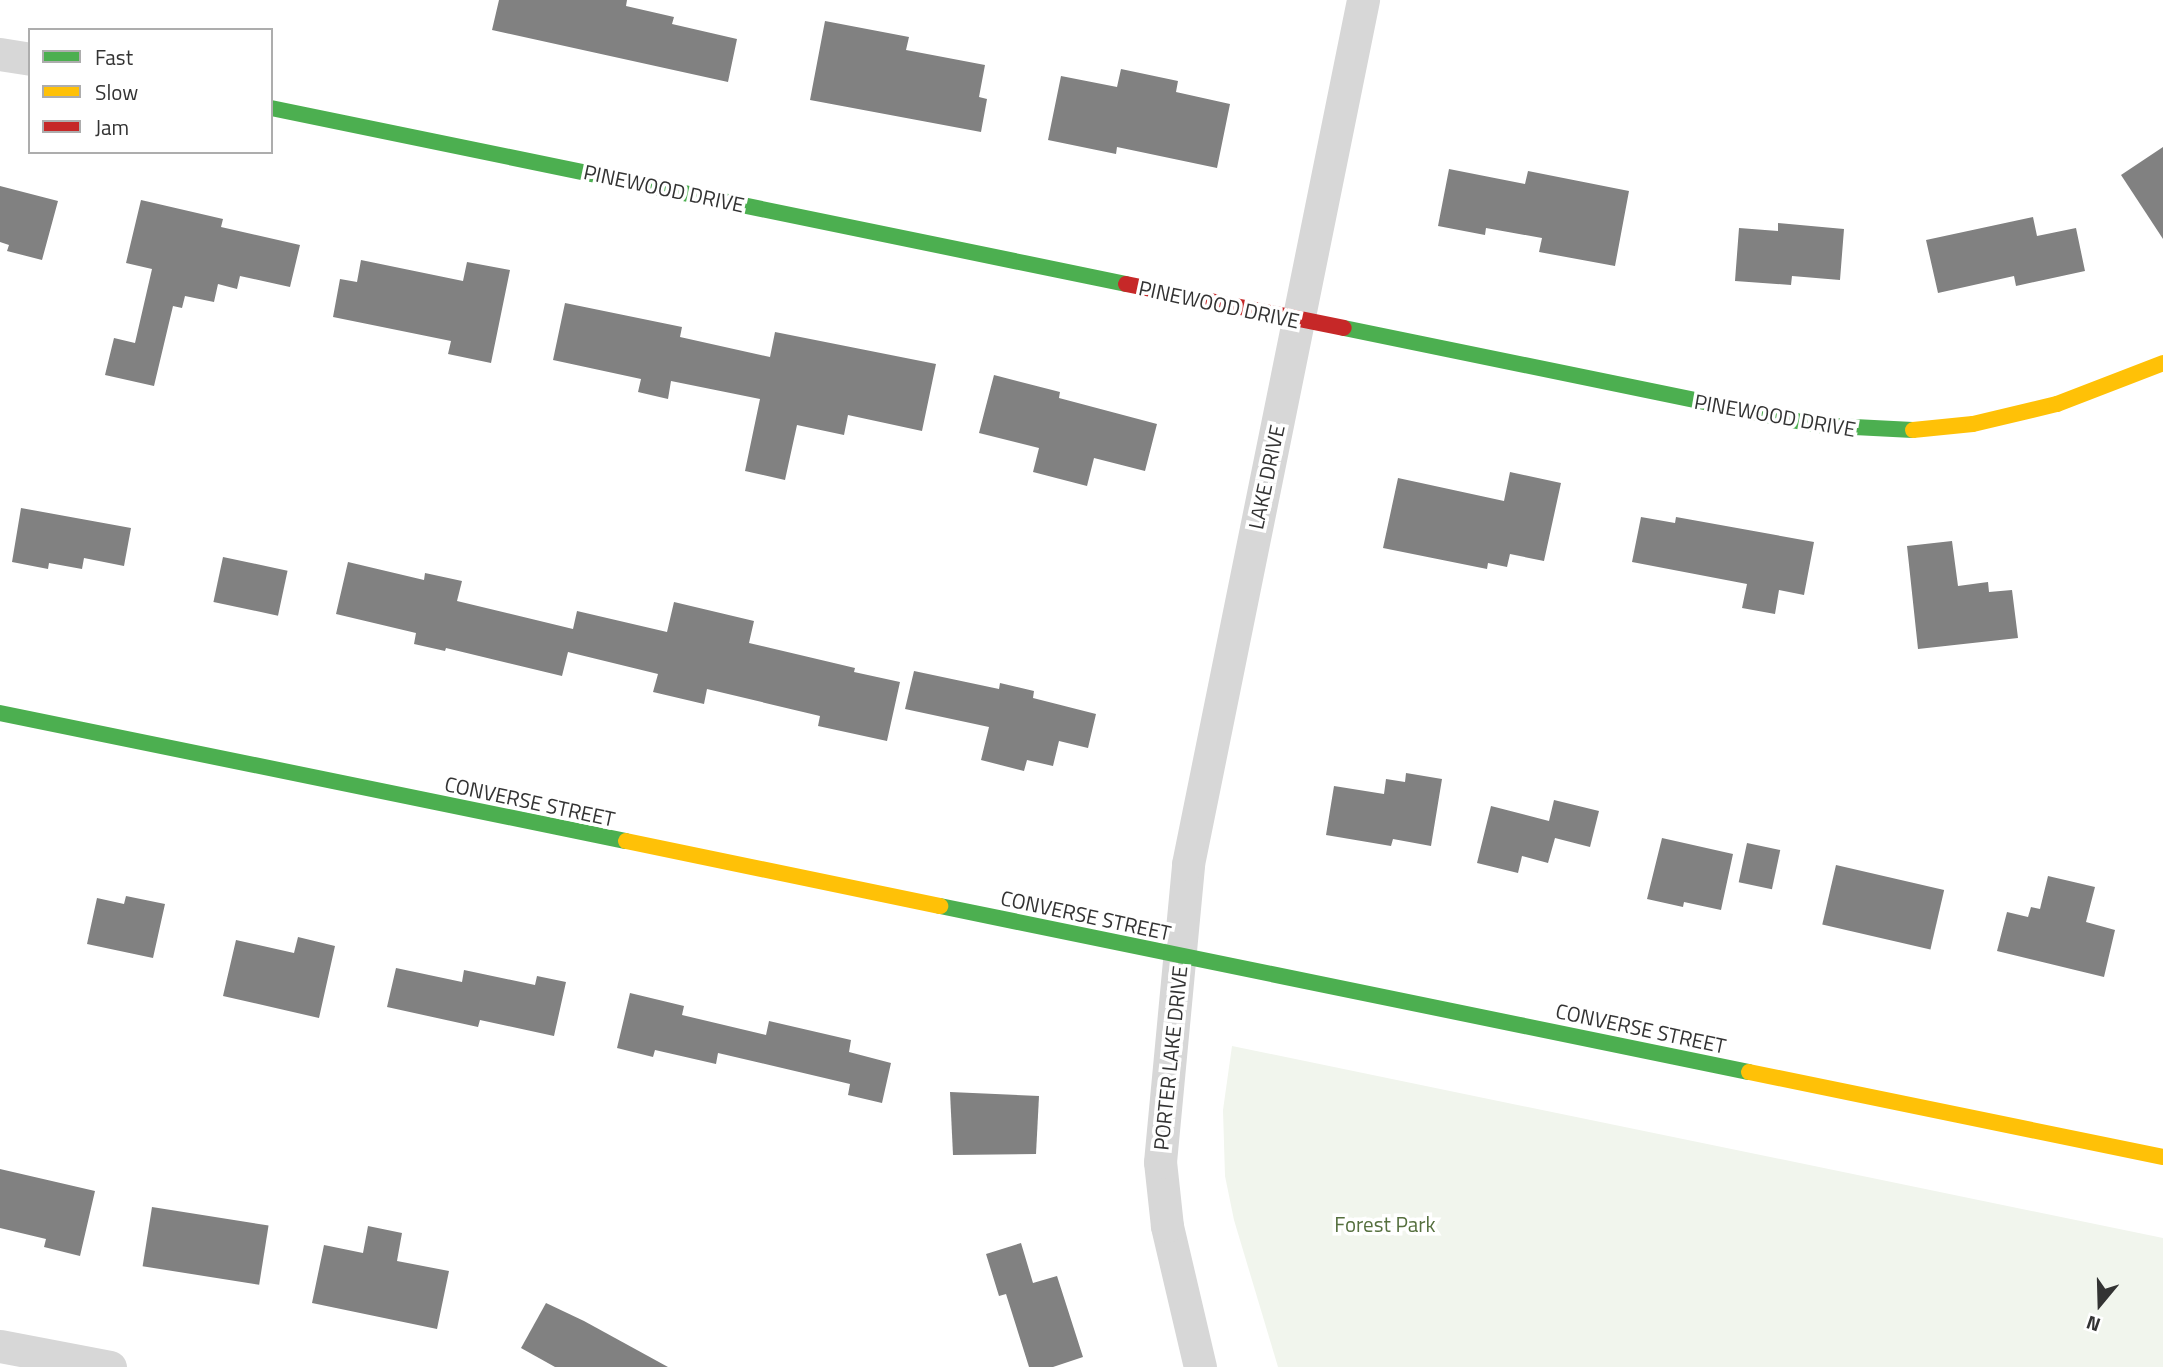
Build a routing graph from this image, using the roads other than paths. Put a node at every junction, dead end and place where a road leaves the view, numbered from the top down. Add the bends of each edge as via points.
1 (1363, 0) edge
2 (0, 54) edge
3 (28, 59) edge
4 (273, 108) edge
5 (1299, 321) junction
6 (2163, 363) edge
7 (0, 713) edge
8 (1180, 955) junction
9 (2163, 1157) edge
10 (0, 1346) edge
11 (110, 1367) edge
12 (1200, 1367) edge

1 - 5 street, LAKE DRIVE
2 - 3 street
4 - 5 main road, PINEWOOD DRIVE
5 - 6 main road, PINEWOOD DRIVE via 1851,430 1913,430 2003,419 2082,396
5 - 8 street, LAKE DRIVE via 1188,864
7 - 8 main road, CONVERSE STREET
8 - 9 main road, CONVERSE STREET
8 - 12 street, PORTER LAKE DRIVE via 1160,1162 1167,1226
10 - 11 street

